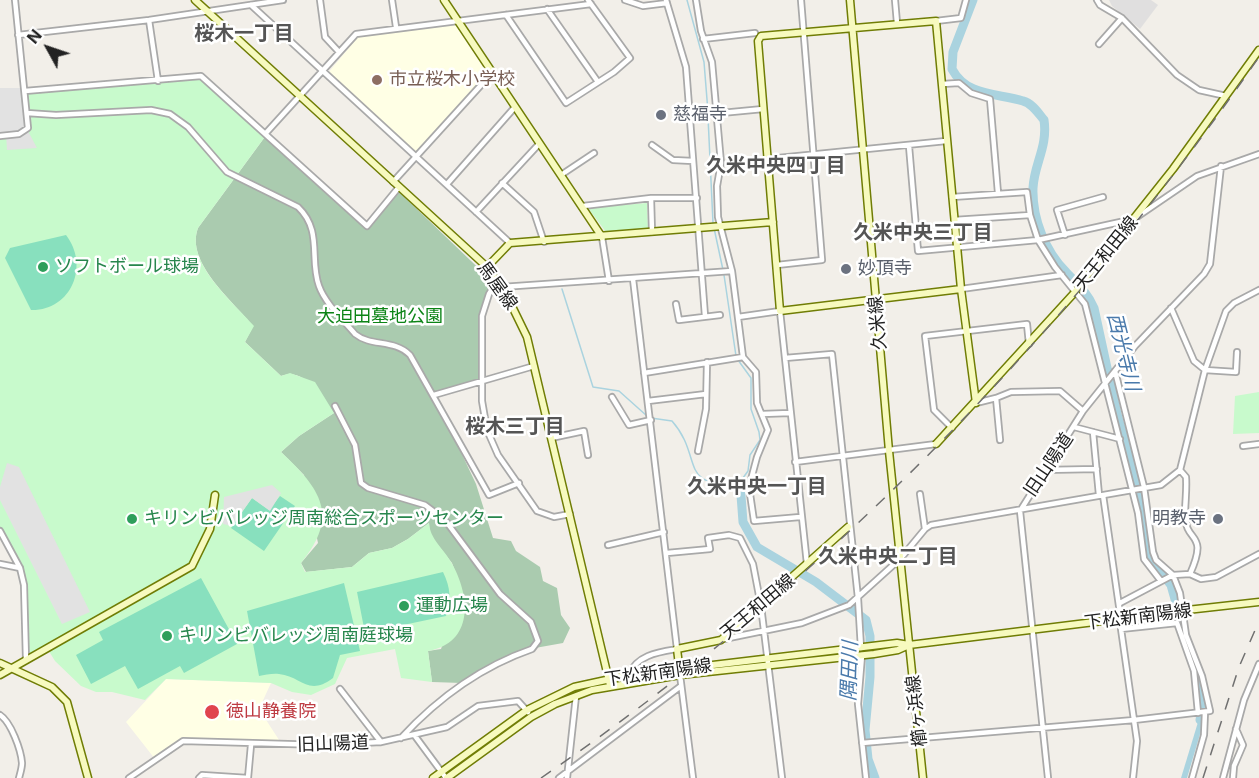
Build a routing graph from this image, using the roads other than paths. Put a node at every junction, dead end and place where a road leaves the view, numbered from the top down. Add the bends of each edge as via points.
1 (15, 0) edge
2 (195, 0) edge
3 (283, 0) edge
4 (320, 0) edge
5 (392, 0) edge
6 (444, 0) edge
7 (625, 0) edge
8 (696, 0) edge
9 (801, 0) edge
10 (850, 0) edge
11 (896, 0) edge
12 (966, 0) edge
13 (1097, 0) edge
14 (666, 1) edge
15 (589, 2) edge
16 (251, 5) junction
17 (547, 9) junction
18 (207, 11) junction
19 (506, 15) junction
20 (1122, 18) junction
21 (149, 20) junction
22 (936, 21) junction
23 (458, 22) junction
24 (897, 23) junction
25 (396, 27) junction
26 (853, 27) junction
27 (803, 31) junction
28 (754, 33) dead end
29 (18, 34) junction
30 (704, 39) junction
31 (1099, 44) dead end
32 (1259, 50) edge
33 (339, 52) junction
34 (322, 71) junction
35 (492, 73) junction
36 (158, 81) junction
37 (598, 82) junction
38 (942, 84) junction
39 (25, 91) junction
40 (1226, 96) junction
41 (299, 97) junction
42 (515, 107) junction
43 (764, 109) junction
44 (27, 113) junction
45 (717, 113) junction
46 (690, 116) junction
47 (266, 134) junction
48 (0, 136) edge
49 (946, 141) junction
50 (539, 144) junction
51 (652, 146) dead end
52 (909, 146) junction
53 (863, 150) junction
54 (594, 153) dead end
55 (1259, 154) edge
56 (814, 155) junction
57 (416, 157) junction
58 (768, 159) junction
59 (693, 162) junction
60 (1221, 166) junction
61 (561, 174) junction
62 (393, 182) junction
63 (502, 183) junction
64 (447, 184) junction
65 (399, 187) junction
66 (998, 193) junction
67 (952, 197) junction
68 (1103, 197) dead end
69 (651, 198) junction
70 (697, 198) junction
71 (584, 206) junction
72 (476, 212) junction
73 (1030, 215) junction
74 (1134, 219) junction
75 (954, 220) junction
76 (773, 222) junction
77 (720, 226) junction
78 (699, 228) junction
79 (652, 232) junction
80 (1065, 235) junction
81 (602, 237) junction
82 (1038, 240) junction
83 (544, 242) junction
84 (510, 243) junction
85 (957, 247) junction
86 (777, 265) junction
87 (487, 267) junction
88 (732, 271) junction
89 (702, 273) junction
90 (1062, 274) junction
91 (633, 279) junction
92 (609, 281) junction
93 (500, 284) junction
94 (961, 289) junction
95 (1259, 290) edge
96 (1076, 291) junction
97 (876, 300) junction
98 (676, 304) dead end
99 (1171, 308) junction
100 (780, 311) junction
101 (720, 315) dead end
102 (705, 316) junction
103 (738, 317) junction
104 (967, 332) junction
105 (1029, 344) junction
106 (1237, 352) dead end
107 (743, 357) junction
108 (785, 358) junction
109 (707, 362) junction
110 (534, 366) junction
111 (1205, 370) junction
112 (1115, 371) junction
113 (644, 373) junction
114 (483, 381) junction
115 (1106, 382) junction
116 (706, 394) junction
117 (434, 395) junction
118 (612, 397) dead end
119 (996, 398) junction
120 (648, 401) junction
121 (976, 402) junction
122 (335, 406) dead end
123 (1083, 411) junction
124 (790, 413) junction
125 (762, 414) junction
126 (651, 420) junction
127 (1074, 427) junction
128 (952, 428) junction
129 (1093, 432) junction
130 (551, 438) junction
131 (1120, 439) junction
132 (1000, 440) dead end
133 (936, 444) joint
134 (1259, 444) edge
135 (1243, 446) dead end
136 (698, 451) dead end
137 (889, 451) junction
138 (588, 455) dead end
139 (841, 458) junction
140 (795, 462) junction
141 (1096, 469) junction
142 (1044, 470) junction
143 (1180, 470) junction
144 (519, 483) junction
145 (1144, 487) junction
146 (1131, 490) junction
147 (920, 494) dead end
148 (215, 495) dead end
149 (1101, 495) junction
150 (1020, 511) junction
151 (570, 514) junction
152 (800, 518) junction
153 (848, 527) junction
154 (925, 529) junction
155 (0, 531) edge
156 (663, 532) junction
157 (608, 545) dead end
158 (667, 553) junction
159 (1259, 554) edge
160 (901, 558) junction
161 (0, 564) edge
162 (807, 565) junction
163 (20, 568) junction
164 (1173, 574) junction
165 (1190, 574) junction
166 (1161, 581) junction
167 (858, 598) junction
168 (1259, 602) edge
169 (1120, 603) junction
170 (761, 606) junction
171 (1121, 620) junction
172 (1033, 628) junction
173 (763, 630) junction
174 (721, 640) junction
175 (909, 645) junction
176 (677, 648) junction
177 (863, 651) junction
178 (767, 657) junction
179 (26, 660) junction
180 (0, 663) edge
181 (1259, 664) edge
182 (768, 666) junction
183 (12, 669) junction
184 (680, 672) junction
185 (0, 675) edge
186 (629, 675) junction
187 (610, 682) junction
188 (681, 686) junction
189 (340, 689) dead end
190 (576, 696) junction
191 (526, 710) junction
192 (1205, 712) junction
193 (1198, 713) junction
194 (0, 715) edge
195 (531, 717) junction
196 (1134, 720) junction
197 (1043, 727) junction
198 (1236, 729) junction
199 (415, 736) junction
200 (401, 738) junction
201 (920, 738) junction
202 (381, 742) junction
203 (862, 743) junction
204 (251, 745) junction
205 (441, 772) junction
206 (567, 775) edge
207 (19, 778) edge
208 (88, 778) edge
209 (129, 778) edge
210 (199, 778) edge
211 (248, 778) edge
212 (433, 778) edge
213 (447, 778) edge
214 (559, 778) edge
215 (693, 778) edge
216 (782, 778) edge
217 (866, 778) edge
218 (923, 778) edge
219 (1048, 778) edge
220 (1133, 778) edge
221 (1192, 778) edge
222 (1223, 778) edge
223 (1233, 778) edge

1 - 29 street
2 - 18 street, 馬屋線
3 - 16 street
4 - 33 street via 325,37
5 - 25 street
6 - 23 street
7 - 14 street via 642,6
8 - 30 street
9 - 27 street
10 - 26 street, 久米線
11 - 24 street
12 - 22 street via 961,18
13 - 20 street
14 - 46 street via 686,67
15 - 17 street
15 - 37 street via 630,58
16 - 18 street
16 - 34 street
17 - 19 street
17 - 37 street
18 - 21 street
18 - 41 street, 馬屋線
19 - 23 street
19 - 37 street via 566,103
20 - 31 street
20 - 40 street via 1178,75 1199,90
21 - 29 street
21 - 36 street
22 - 24 street
22 - 38 street
23 - 25 street
23 - 35 street
24 - 26 street
25 - 33 street via 356,34
26 - 27 street
26 - 53 street, 久米線
27 - 43 street via 760,36
27 - 56 street
28 - 30 street
29 - 39 street
30 - 45 street via 712,62
32 - 40 street, 天王和田線
33 - 34 street
34 - 41 street
34 - 57 street
35 - 42 street
35 - 57 street
36 - 39 street
36 - 47 street via 206,78
38 - 49 street
38 - 66 street via 959,83 970,93 990,99
39 - 44 street
40 - 74 street, 天王和田線
41 - 47 street
41 - 62 street, 馬屋線
42 - 50 street
42 - 64 street
43 - 45 street
43 - 58 street
44 - 48 street via 28,128 19,134
44 - 117 street via 56,116 151,110 174,116 227,172 293,203 303,212 315,242 322,293 358,337 406,351
45 - 46 street
45 - 77 street
46 - 59 street
47 - 65 street via 367,226
49 - 52 street
49 - 67 street
50 - 61 street
50 - 63 street
51 - 59 street via 674,160
52 - 53 street
52 - 85 street via 916,250
53 - 56 street
53 - 97 street, 久米線
54 - 61 street
55 - 60 street
56 - 58 street
56 - 86 street via 822,260
57 - 62 street
57 - 64 street
58 - 76 street
59 - 70 street
60 - 74 street via 1197,176
60 - 99 street, 旧山陽道 via 1210,264
61 - 71 street
62 - 65 street, 馬屋線
63 - 72 street
63 - 83 street via 534,212
64 - 72 street
65 - 87 street, 馬屋線
66 - 67 street
66 - 73 street via 1027,192
67 - 75 street
68 - 80 street via 1057,210
69 - 70 street
69 - 71 street
69 - 79 street
70 - 78 street
71 - 81 street
72 - 84 street
73 - 75 street
73 - 82 street
74 - 80 street
74 - 96 street, 天王和田線
75 - 85 street
76 - 77 street
76 - 86 street
77 - 78 street
77 - 88 street
78 - 79 street
78 - 89 street
79 - 81 street
80 - 82 street
81 - 83 street
81 - 92 street
82 - 85 street
82 - 90 street
83 - 84 street
84 - 87 street
85 - 94 street
86 - 100 street
87 - 93 street, 馬屋線
88 - 89 street
88 - 103 street
89 - 91 street
89 - 102 street
90 - 94 street
90 - 96 street
91 - 92 street
91 - 113 street
92 - 93 street
93 - 110 street, 馬屋線 via 522,323
93 - 114 street via 483,309
94 - 97 street
94 - 104 street
95 - 111 street via 1226,311
96 - 105 street, 天王和田線
96 - 115 street via 1085,304
97 - 100 street
97 - 137 street, 久米線
98 - 102 street via 679,320
99 - 111 street via 1194,361
99 - 112 street, 旧山陽道
100 - 103 street
100 - 108 street
101 - 102 street
103 - 107 street
104 - 105 street via 1027,324
104 - 121 street
104 - 128 street via 925,336 934,410
105 - 121 street, 天王和田線
106 - 111 street via 1236,372
107 - 109 street
107 - 125 street via 756,372
108 - 124 street
108 - 139 street via 832,354
109 - 113 street
109 - 116 street
110 - 114 street
110 - 130 street, 馬屋線
111 - 143 street
112 - 115 street, 旧山陽道
112 - 145 street
113 - 120 street
114 - 117 street
114 - 144 street via 482,401 492,444
115 - 123 street, 旧山陽道
115 - 131 street
116 - 120 street
116 - 136 street
117 - 144 street via 489,495
118 - 126 street via 629,425
119 - 121 street
119 - 123 street via 1011,392 1060,391
119 - 132 street
120 - 126 street
121 - 128 street, 天王和田線
122 - 200 street via 355,445 361,483 425,505 440,515 500,594 536,629 538,641 532,649 470,678 433,705
123 - 127 street, 旧山陽道
124 - 125 street
124 - 140 street
125 - 152 street via 768,430 749,487 754,521
126 - 156 street
127 - 129 street
127 - 142 street, 旧山陽道
128 - 133 street, 天王和田線
129 - 131 street
129 - 141 street
130 - 138 street via 584,431
130 - 151 street, 馬屋線
131 - 146 street
133 - 137 street
134 - 135 street
137 - 139 street
137 - 160 street, 久米線
139 - 140 street
139 - 153 street
140 - 152 street
141 - 142 street
141 - 149 street
142 - 150 street, 旧山陽道
143 - 145 street via 1161,485
143 - 165 street via 1186,477 1185,518 1199,550
144 - 151 street via 537,511 554,517
145 - 146 street
145 - 164 street via 1153,552 1156,560
146 - 149 street
146 - 166 street via 1144,559
147 - 154 street
148 - 179 street via 210,529 192,566
149 - 150 street
149 - 169 street
150 - 154 street, 旧山陽道 via 943,522
150 - 172 street
151 - 187 street, 馬屋線
152 - 162 street
153 - 162 street, 天王和田線
153 - 167 street
154 - 160 street
155 - 163 street
156 - 157 street
156 - 158 street
158 - 170 street via 710,549 708,538 740,538 753,564
158 - 176 street
159 - 165 street via 1216,576 1201,579
160 - 167 street
160 - 175 street, 久米線
161 - 163 street
162 - 170 street, 天王和田線
163 - 179 street
164 - 165 street
164 - 166 street
164 - 192 street via 1186,635 1200,669 1210,711
166 - 169 street
167 - 173 street via 825,616
167 - 177 street
168 - 171 street, 下松新南陽線, bridge
169 - 171 street
170 - 173 street
170 - 174 street, 天王和田線
171 - 172 street, 下松新南陽線
172 - 175 street, 下松新南陽線
172 - 197 street
173 - 174 street
173 - 178 street
174 - 176 street, 天王和田線
175 - 177 street, 下松新南陽線
175 - 201 street, 櫛ヶ浜線
176 - 184 street
176 - 186 street via 645,657 632,667
177 - 178 street, 下松新南陽線
177 - 182 street, 下松新南陽線
177 - 203 street via 858,704
178 - 182 street
178 - 184 street, 下松新南陽線
179 - 183 street
180 - 183 street
181 - 198 street
182 - 184 street, 下松新南陽線
182 - 216 street
183 - 185 street
183 - 208 street via 52,687 67,702
184 - 186 street, 下松新南陽線
184 - 187 street, 下松新南陽線
184 - 188 street
186 - 187 street, 下松新南陽線
187 - 190 street, 下松新南陽線
187 - 191 street, 下松新南陽線 via 574,687
188 - 206 street
188 - 215 street
189 - 202 street
190 - 195 street, 下松新南陽線
190 - 206 street
191 - 195 street
191 - 199 street, 旧山陽道 via 518,701 478,706 447,728
191 - 205 street, 下松新南陽線
192 - 193 street
192 - 221 street via 1204,735
193 - 196 street
193 - 196 street via 1194,671 1177,622 1121,629
194 - 207 street via 14,736 22,764
195 - 213 street, 下松新南陽線
196 - 197 street
196 - 220 street via 1137,741
197 - 201 street
197 - 219 street
198 - 222 street
198 - 223 street via 1243,744
199 - 200 street, 旧山陽道
199 - 205 street
200 - 202 street, 旧山陽道
201 - 203 street
201 - 218 street, 櫛ヶ浜線
202 - 204 street, 旧山陽道
203 - 217 street
204 - 209 street, 旧山陽道 via 183,741
204 - 211 street
205 - 212 street, 下松新南陽線
205 - 213 street
206 - 214 street
210 - 211 street

